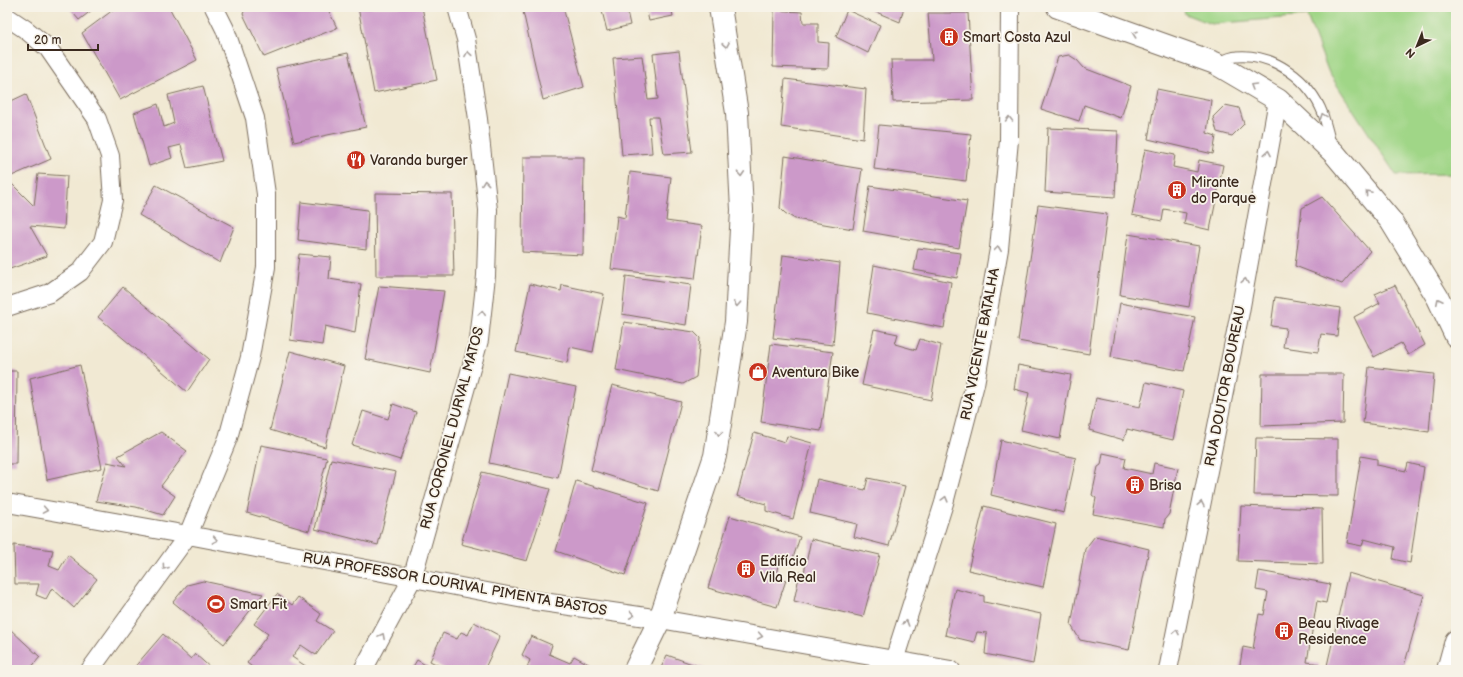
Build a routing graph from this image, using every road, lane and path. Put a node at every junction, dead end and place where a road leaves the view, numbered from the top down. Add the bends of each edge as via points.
1 (214, 7) edge
2 (457, 7) edge
3 (720, 7) edge
4 (1010, 7) edge
5 (1058, 7) edge
6 (7, 17) edge
7 (1215, 64) junction
8 (1278, 100) junction
9 (1334, 153) junction
10 (7, 307) edge
11 (1456, 336) edge
12 (7, 503) edge
13 (188, 535) junction
14 (412, 579) junction
15 (660, 618) junction
16 (1456, 641) edge
17 (893, 665) edge
18 (90, 670) edge
19 (363, 670) edge
20 (635, 670) edge
21 (951, 670) edge
22 (1168, 670) edge
23 (1448, 670) edge

1 - 13 street via 225,29 255,118 266,194 266,267 250,356 228,438
14 -> 2 street, RUA CORONEL DURVAL MATOS via 479,340 486,276 488,210 466,39
3 -> 15 street via 738,128 742,210 736,322 715,456
17 -> 4 street, RUA VICENTE BATALHA via 944,503 975,384 999,249 1008,148
7 -> 5 street
6 - 10 street via 48,48 97,120 110,156 113,200 103,242 80,272 50,293
8 -> 7 street
9 -> 7 lane via 1323,114 1314,97 1288,70 1267,58 1253,56 1236,56
8 - 9 street
22 -> 8 street, RUA DOUTOR BOUREAU via 1238,320
11 -> 9 street via 1438,298 1391,221
12 -> 13 street, RUA PROFESSOR LOURIVAL PIMENTA BASTOS
13 -> 14 street, RUA PROFESSOR LOURIVAL PIMENTA BASTOS
13 -> 18 street
14 -> 15 street, RUA PROFESSOR LOURIVAL PIMENTA BASTOS via 529,600
19 -> 14 street, RUA CORONEL DURVAL MATOS
15 -> 17 street, RUA PROFESSOR LOURIVAL PIMENTA BASTOS
15 - 20 street
16 - 23 street
17 - 21 street, RUA PROFESSOR LOURIVAL PIMENTA BASTOS

